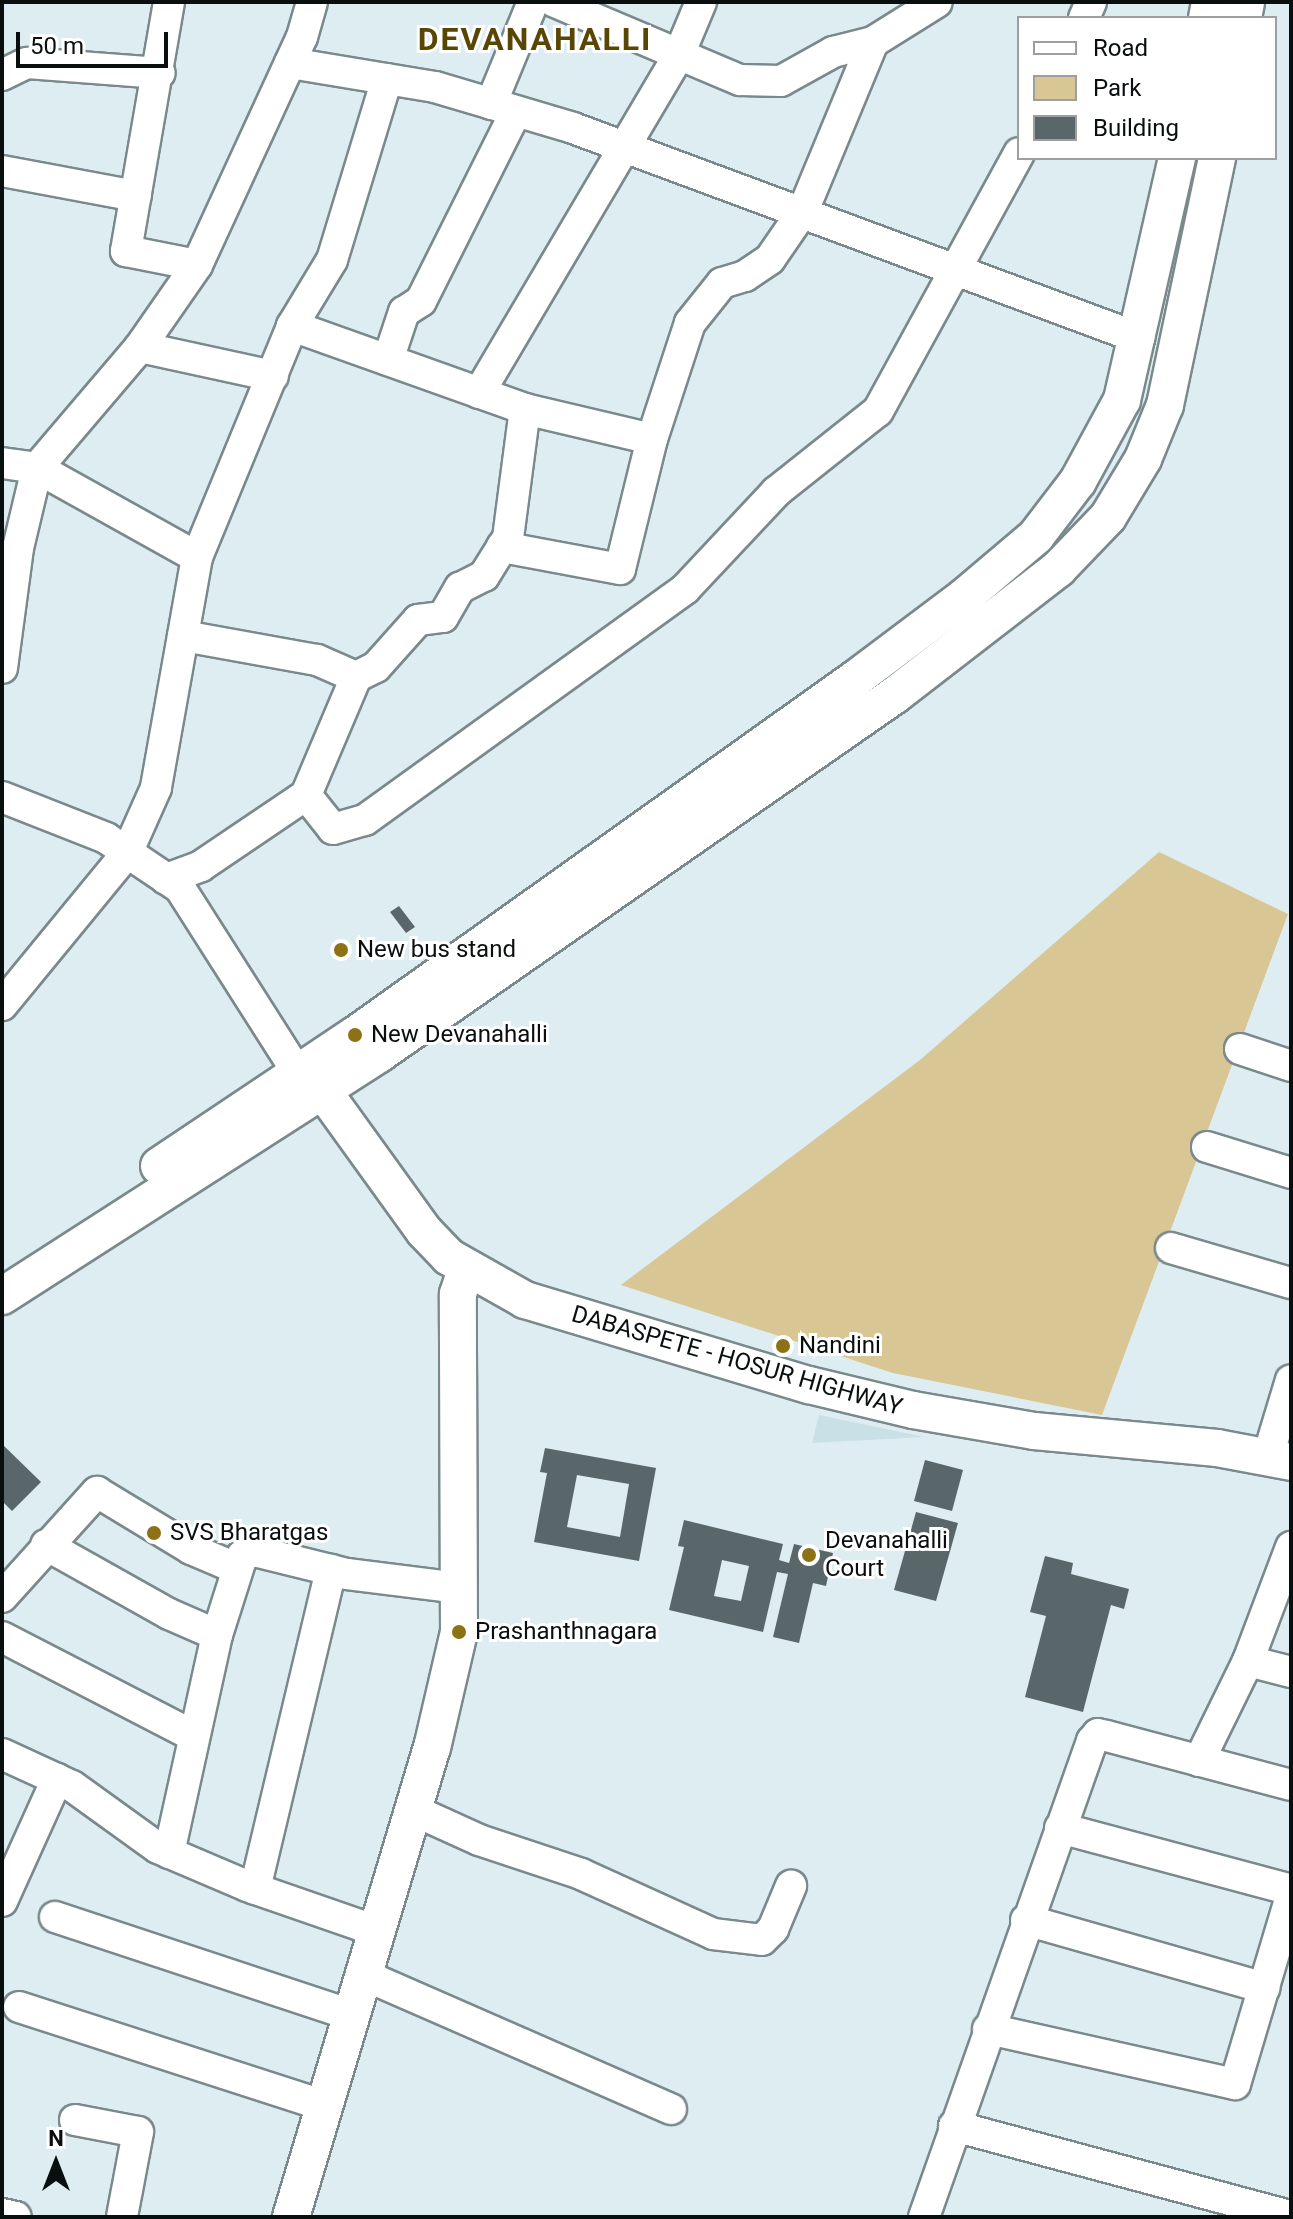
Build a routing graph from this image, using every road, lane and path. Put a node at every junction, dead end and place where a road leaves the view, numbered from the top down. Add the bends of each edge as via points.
1 (169, 2) edge
2 (312, 2) edge
3 (533, 2) edge
4 (555, 2) edge
5 (701, 2) edge
6 (937, 2) edge
7 (873, 42) junction
8 (678, 57) junction
9 (290, 63) junction
10 (160, 73) junction
11 (2, 75) edge
12 (387, 79) junction
13 (503, 107) junction
14 (626, 147) junction
15 (1017, 157) edge
16 (1177, 160) edge
17 (1217, 160) edge
18 (2, 171) edge
19 (136, 196) junction
20 (803, 211) junction
21 (197, 265) junction
22 (960, 268) junction
23 (292, 326) junction
24 (1139, 338) junction
25 (140, 347) junction
26 (388, 360) junction
27 (273, 376) junction
28 (479, 393) junction
29 (525, 409) junction
30 (652, 439) junction
31 (2, 463) edge
32 (37, 468) junction
33 (502, 547) junction
34 (197, 557) junction
35 (183, 636) junction
36 (2, 668) edge
37 (356, 677) junction
38 (306, 795) junction
39 (2, 797) edge
40 (127, 853) junction
41 (166, 879) junction
42 (6, 997) edge
43 (1240, 1049) dead end
44 (1291, 1066) edge
45 (311, 1082) junction
46 (1207, 1147) dead end
47 (1291, 1173) edge
48 (1171, 1248) dead end
49 (466, 1269) junction
50 (2, 1270) edge
51 (1291, 1283) edge
52 (2, 1296) edge
53 (1291, 1380) edge
54 (1279, 1459) edge
55 (46, 1545) junction
56 (1291, 1547) edge
57 (236, 1568) junction
58 (331, 1570) junction
59 (460, 1588) junction
60 (2, 1597) edge
61 (217, 1635) junction
62 (2, 1637) edge
63 (1248, 1661) junction
64 (1291, 1672) edge
65 (194, 1736) junction
66 (2, 1754) edge
67 (1199, 1761) junction
68 (57, 1779) junction
69 (1291, 1785) edge
70 (413, 1810) junction
71 (1060, 1828) junction
72 (169, 1853) junction
73 (791, 1886) dead end
74 (255, 1889) junction
75 (1291, 1893) edge
76 (2, 1901) edge
77 (55, 1917) dead end
78 (1026, 1920) junction
79 (377, 1931) junction
80 (364, 1975) junction
81 (1265, 1988) junction
82 (19, 2007) dead end
83 (352, 2015) junction
84 (988, 2029) junction
85 (325, 2106) junction
86 (671, 2109) dead end
87 (75, 2120) dead end
88 (954, 2126) junction
89 (2, 2214) edge
90 (1291, 2216) edge
91 (16, 2217) edge
92 (122, 2217) edge
93 (291, 2217) edge
94 (924, 2217) edge

1 - 10 street
2 - 9 street
3 - 13 street
4 - 8 street
5 - 8 street
6 - 7 street
7 - 8 street via 833,52 781,81 740,80
7 - 20 street
8 - 14 street
9 - 12 street
9 - 21 street
10 - 11 street via 27,63
10 - 19 street
12 - 13 street
12 - 23 street via 332,260
13 - 14 street
13 - 26 street via 421,301 404,312
14 - 20 street
14 - 28 street
15 - 22 street
16 - 24 main road
17 - 45 main road via 1165,405 1143,459 1108,517 1058,569 895,695
18 - 19 street
19 - 21 street via 126,251
20 - 22 street
20 - 30 street via 770,259 745,276 722,283 690,323
21 - 25 street
22 - 24 street
22 - 38 street via 878,411 776,492 685,589 365,820 333,829
23 - 26 street
23 - 27 street
24 - 45 main road via 1122,400 1102,441 1036,536 855,679
25 - 27 street
25 - 32 street
26 - 28 street
27 - 34 street
28 - 29 street
29 - 30 street
29 - 33 street via 508,538
30 - 33 street via 620,569
31 - 32 street
32 - 34 street
32 - 36 street via 18,548
33 - 37 street via 484,576 460,588 443,617 418,620 376,667
34 - 35 street
35 - 37 street via 317,660
35 - 40 street via 156,788
37 - 38 street
38 - 41 street via 201,866
39 - 40 street via 106,838
40 - 41 street
40 - 42 street
41 - 45 street via 180,888
43 - 44 street
45 - 49 main road, DABASPETE - HOSUR HIGHWAY via 424,1231
45 - 50 main road
45 - 52 main road
46 - 47 street
48 - 51 street
49 - 54 main road, DABASPETE - HOSUR HIGHWAY via 538,1304 809,1385 1034,1431
49 - 59 main road via 458,1294
53 - 54 street
55 - 57 street via 97,1492 191,1549
55 - 60 street
55 - 61 street
56 - 63 street
57 - 58 street via 242,1556 254,1551
57 - 61 street
58 - 59 street
58 - 74 street
59 - 70 main road via 459,1632
61 - 65 street
62 - 65 street
63 - 64 street
63 - 67 street
65 - 72 street
66 - 68 street
67 - 69 street
67 - 71 street via 1098,1734
68 - 72 street
68 - 76 street
70 - 73 street via 479,1840 581,1874 677,1922 724,1936 762,1940 773,1929
70 - 79 main road
71 - 75 street
71 - 78 street
72 - 74 street
74 - 79 street
75 - 81 street
77 - 83 street
78 - 81 street
78 - 84 street
79 - 80 main road
80 - 83 main road
80 - 86 street
81 - 84 street via 1235,2084
82 - 85 street
83 - 85 main road
84 - 88 street
85 - 93 main road
87 - 92 street via 138,2132
88 - 90 street
88 - 94 street
89 - 91 street

